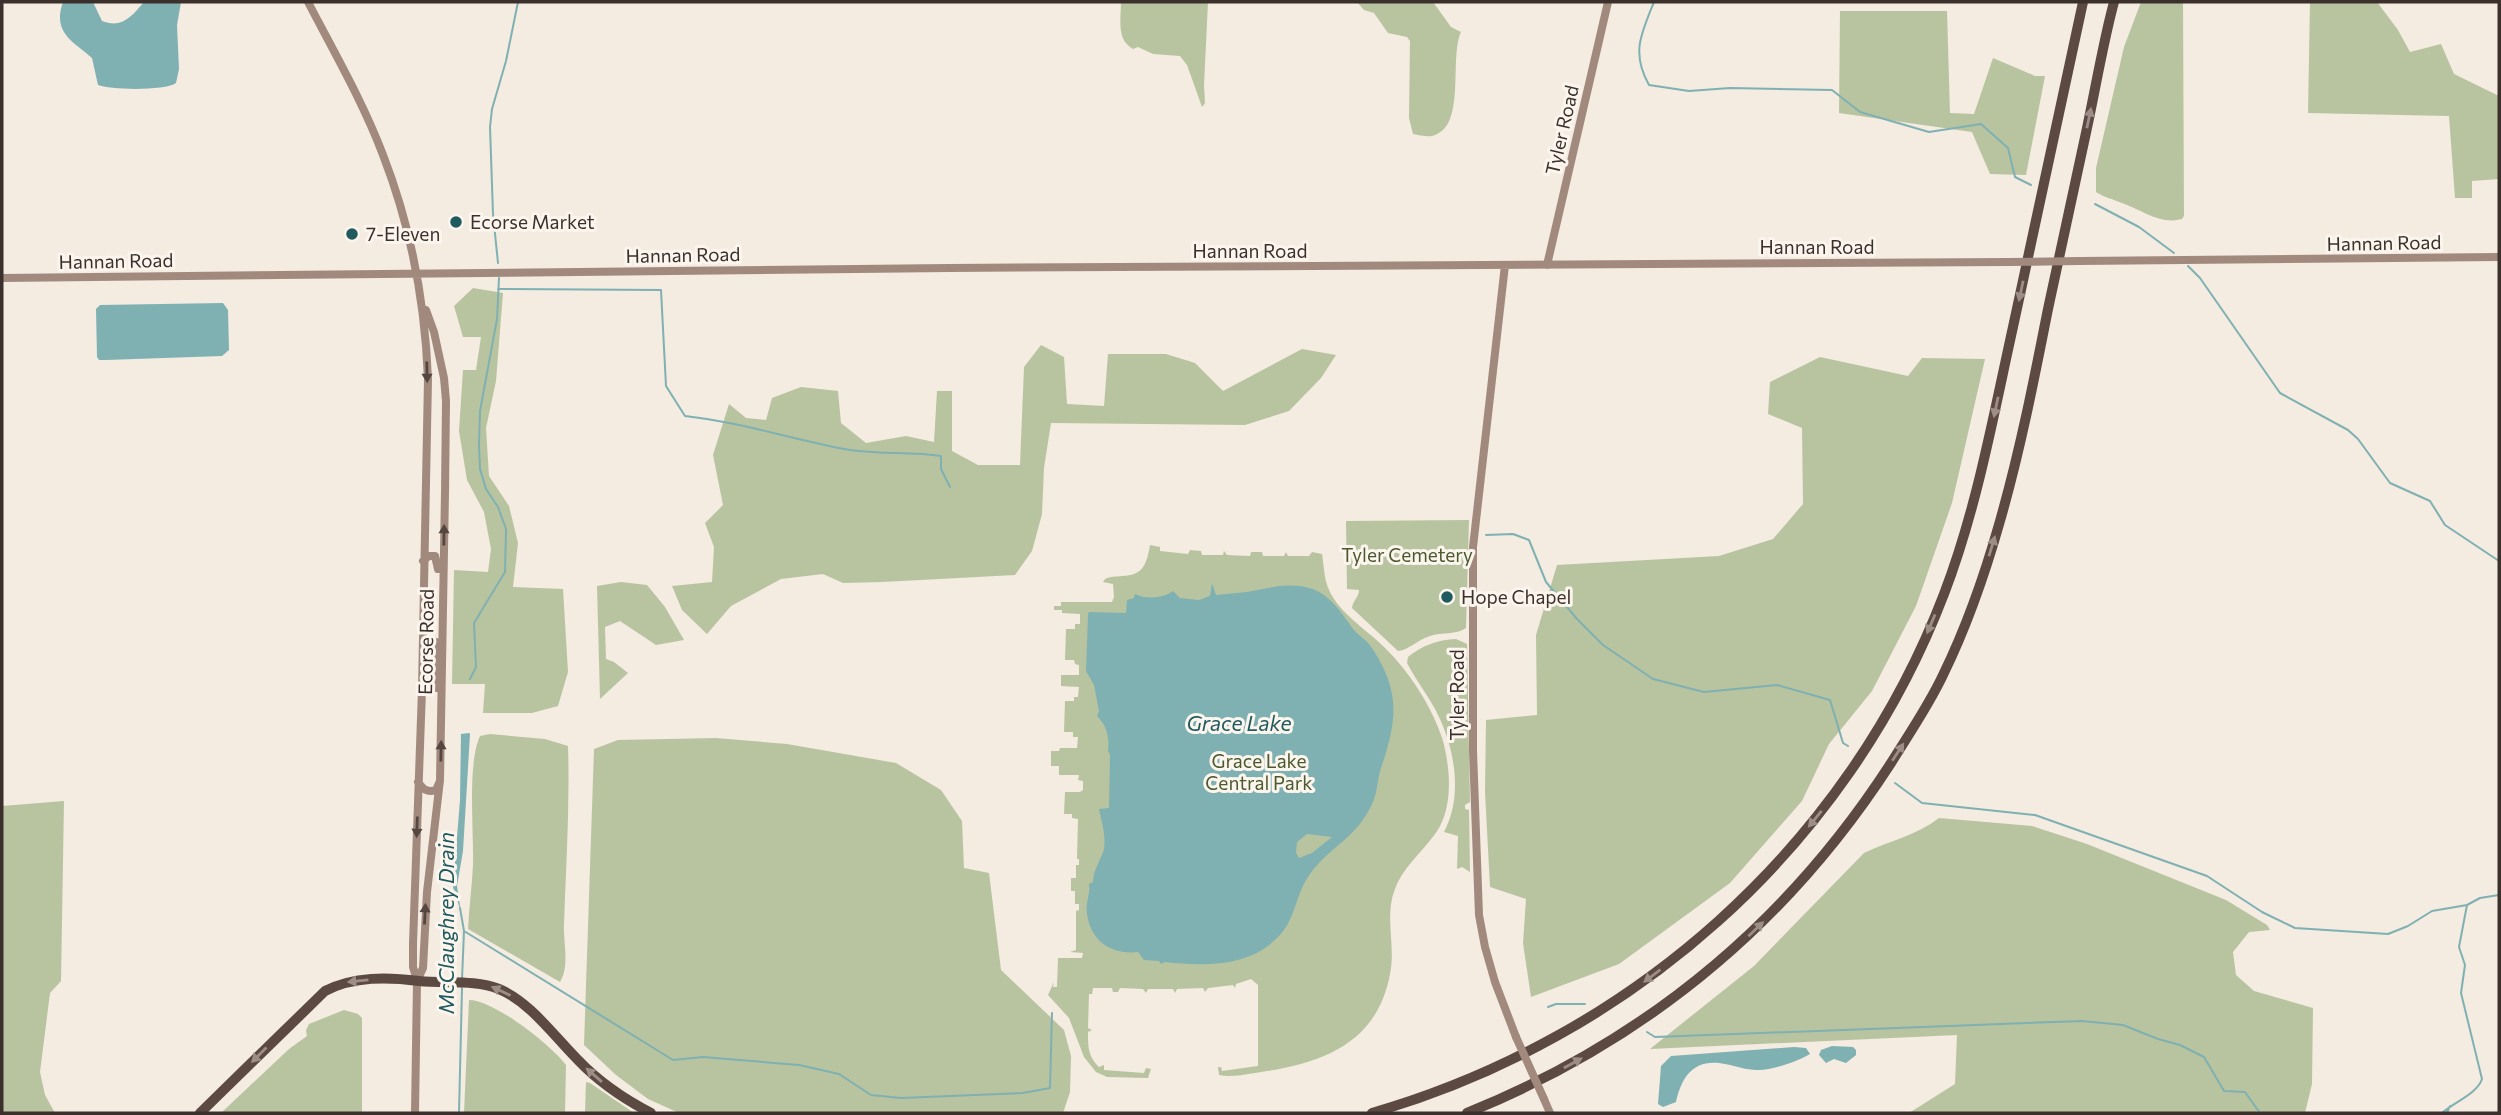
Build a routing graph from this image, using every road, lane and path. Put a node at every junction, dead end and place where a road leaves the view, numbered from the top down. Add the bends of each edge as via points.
1 (308, 2) edge
2 (1608, 2) edge
3 (2083, 2) edge
4 (2115, 2) edge
5 (2499, 257) edge
6 (1505, 265) junction
7 (1547, 265) junction
8 (417, 273) junction
9 (2, 278) edge
10 (423, 304) junction
11 (426, 424) junction
12 (445, 477) junction
13 (424, 561) junction
14 (440, 701) junction
15 (440, 780) junction
16 (418, 782) junction
17 (417, 981) junction
18 (200, 1113) edge
19 (415, 1113) edge
20 (651, 1113) edge
21 (1372, 1113) edge
22 (1467, 1113) edge
23 (1550, 1113) edge

1 - 8 street, Ecorse Road via 383,153
2 - 7 street, Tyler Road
3 -> 21 highway via 1968,523 1925,640 1871,740 1827,804 1773,869 1710,930 1639,986 1574,1028 1486,1073
22 -> 4 highway via 1596,1050 1732,951 1831,848 1925,707 1964,627 2000,521
5 - 7 street, Hannan Road, bridge
6 - 7 street, Hannan Road
6 - 8 street, Hannan Road
6 - 23 street, Tyler Road, bridge via 1474,534 1473,751 1479,915 1495,982
8 - 9 street, Hannan Road
8 - 10 street, Ecorse Road
10 -> 11 street, Ecorse Road
10 - 12 street, Ecorse Road via 444,378
11 - 12 street via 433,419 441,422
11 - 13 street, Ecorse Road
14 -> 12 street, Ecorse Road
13 - 14 street via 432,556 438,560 435,678
13 - 16 street, Ecorse Road
15 -> 14 street, Ecorse Road
15 - 16 street via 433,791
17 -> 15 street, Ecorse Road via 423,968
16 -> 17 street, Ecorse Road via 413,944
17 -> 18 highway via 359,979 325,991
17 - 19 street, Ecorse Road
20 -> 17 highway via 594,1076 516,999 497,988

